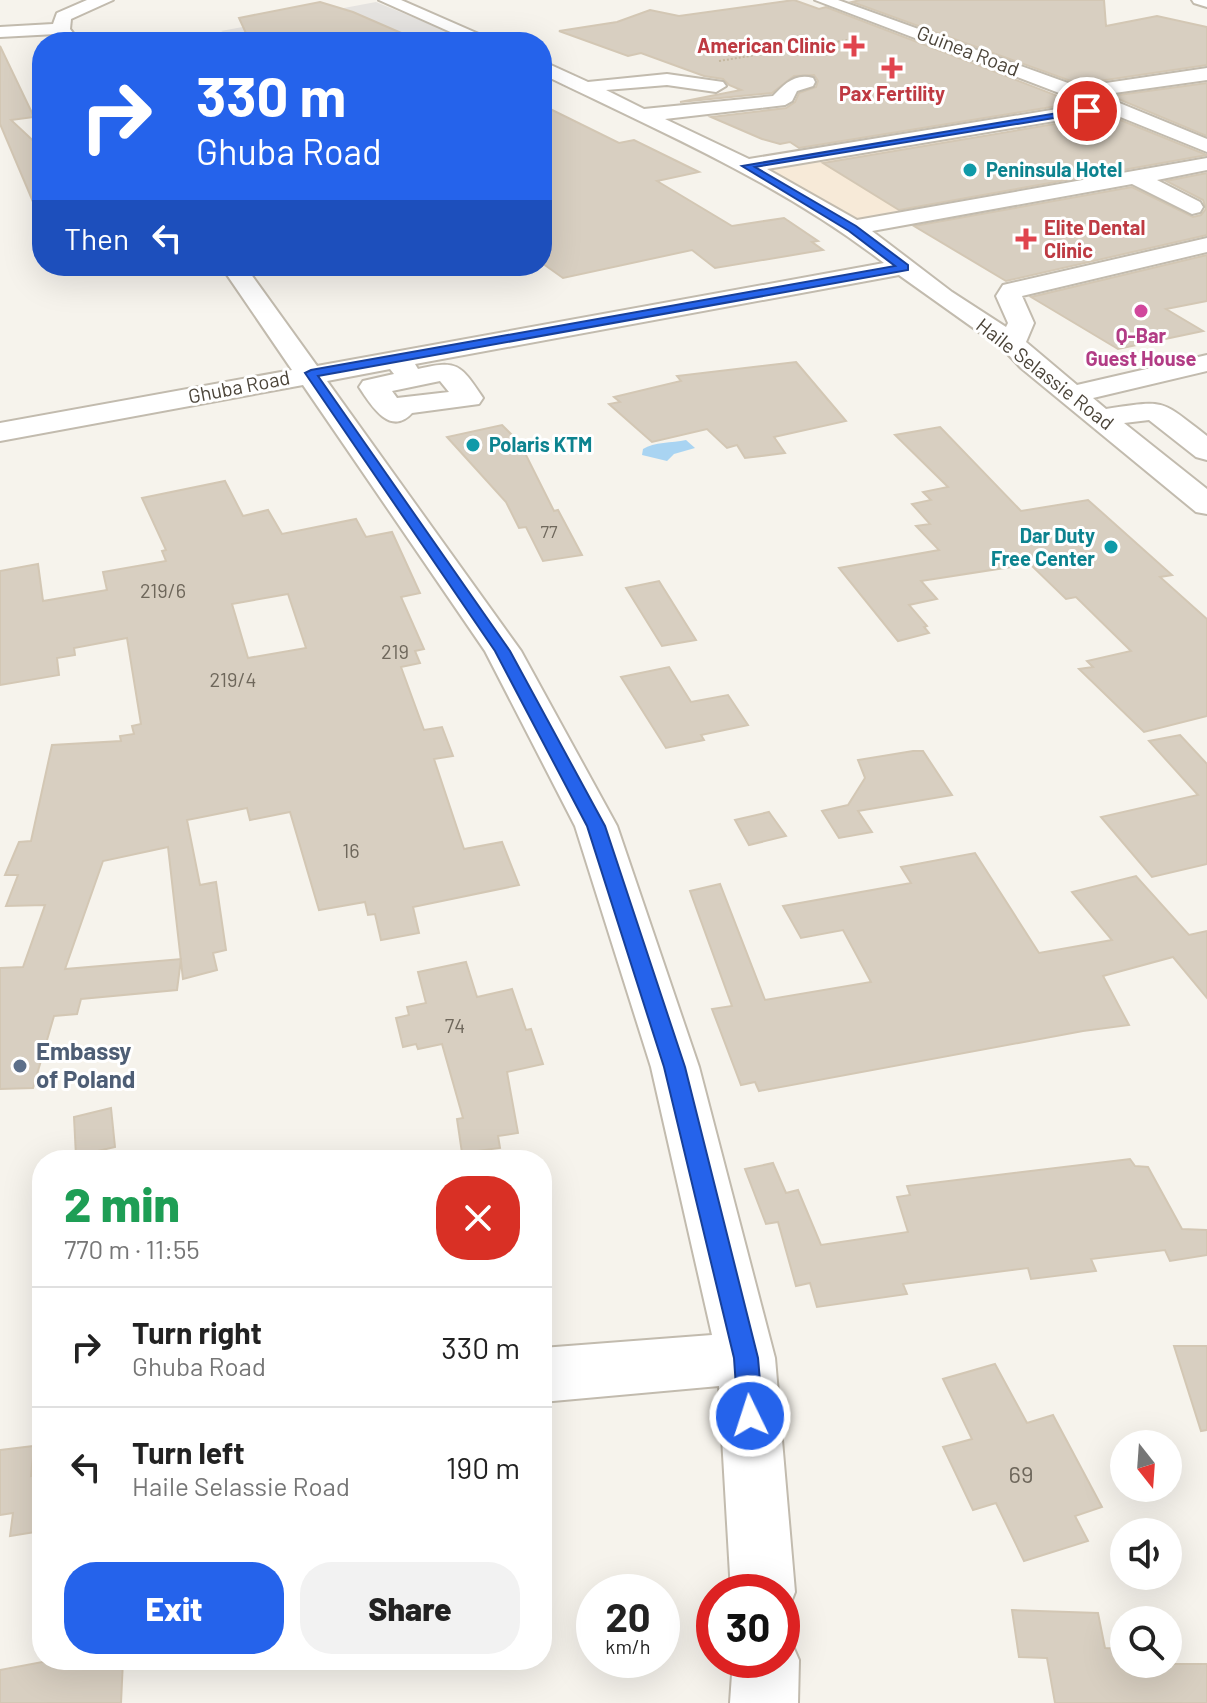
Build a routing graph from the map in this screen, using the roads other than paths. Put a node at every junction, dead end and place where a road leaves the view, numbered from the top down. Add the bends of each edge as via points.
1 (105, 0) edge
2 (387, 0) edge
3 (823, 0) edge
4 (1200, 0) edge
5 (1207, 2) edge
6 (0, 32) edge
7 (66, 32) edge
8 (464, 32) edge
9 (32, 33) edge
10 (552, 72) edge
11 (1207, 74) edge
12 (806, 82) dead end
13 (716, 86) dead end
14 (586, 88) junction
15 (1078, 93) junction
16 (1113, 106) junction
17 (644, 115) junction
18 (1207, 146) edge
19 (1207, 164) edge
20 (746, 166) junction
21 (1135, 177) junction
22 (853, 228) junction
23 (1207, 232) edge
24 (1207, 245) edge
25 (904, 267) junction
26 (240, 276) edge
27 (1012, 343) junction
28 (1207, 363) edge
29 (311, 373) junction
30 (1074, 394) junction
31 (1102, 418) junction
32 (0, 432) edge
33 (1207, 451) edge
34 (1192, 478) edge
35 (1207, 505) edge
36 (746, 1358) junction
37 (552, 1374) edge
38 (762, 1574) edge
39 (765, 1678) edge
40 (764, 1703) edge

1 - 7 street via 63,17
2 - 8 street
3 - 15 street, Guinea Road
4 - 5 street
6 - 9 street
10 - 14 street, Haile Selassie Road
11 - 15 street
12 - 17 street via 789,87 778,101
13 - 14 street via 656,78
14 - 17 street, Haile Selassie Road
15 - 16 street, Guinea Road
16 - 18 street, Guinea Road
16 - 20 street
17 - 20 street, Haile Selassie Road
19 - 21 street
20 - 22 street, Haile Selassie Road
21 - 22 street
21 - 23 street via 1192,207 1181,217
22 - 25 street, Haile Selassie Road
24 - 27 street via 1012,290 1009,296 1021,323
25 - 27 street, Haile Selassie Road
25 - 29 street, Ghuba Road via 403,369
26 - 29 street
27 - 30 street, Haile Selassie Road
28 - 30 street
29 - 32 street, Ghuba Road
29 - 36 street via 503,651 596,826 675,1067
30 - 31 street, Haile Selassie Road
31 - 33 street via 1155,410
31 - 34 street, Haile Selassie Road
34 - 35 street, Haile Selassie Road
36 - 37 street
36 - 38 street
39 - 40 street

